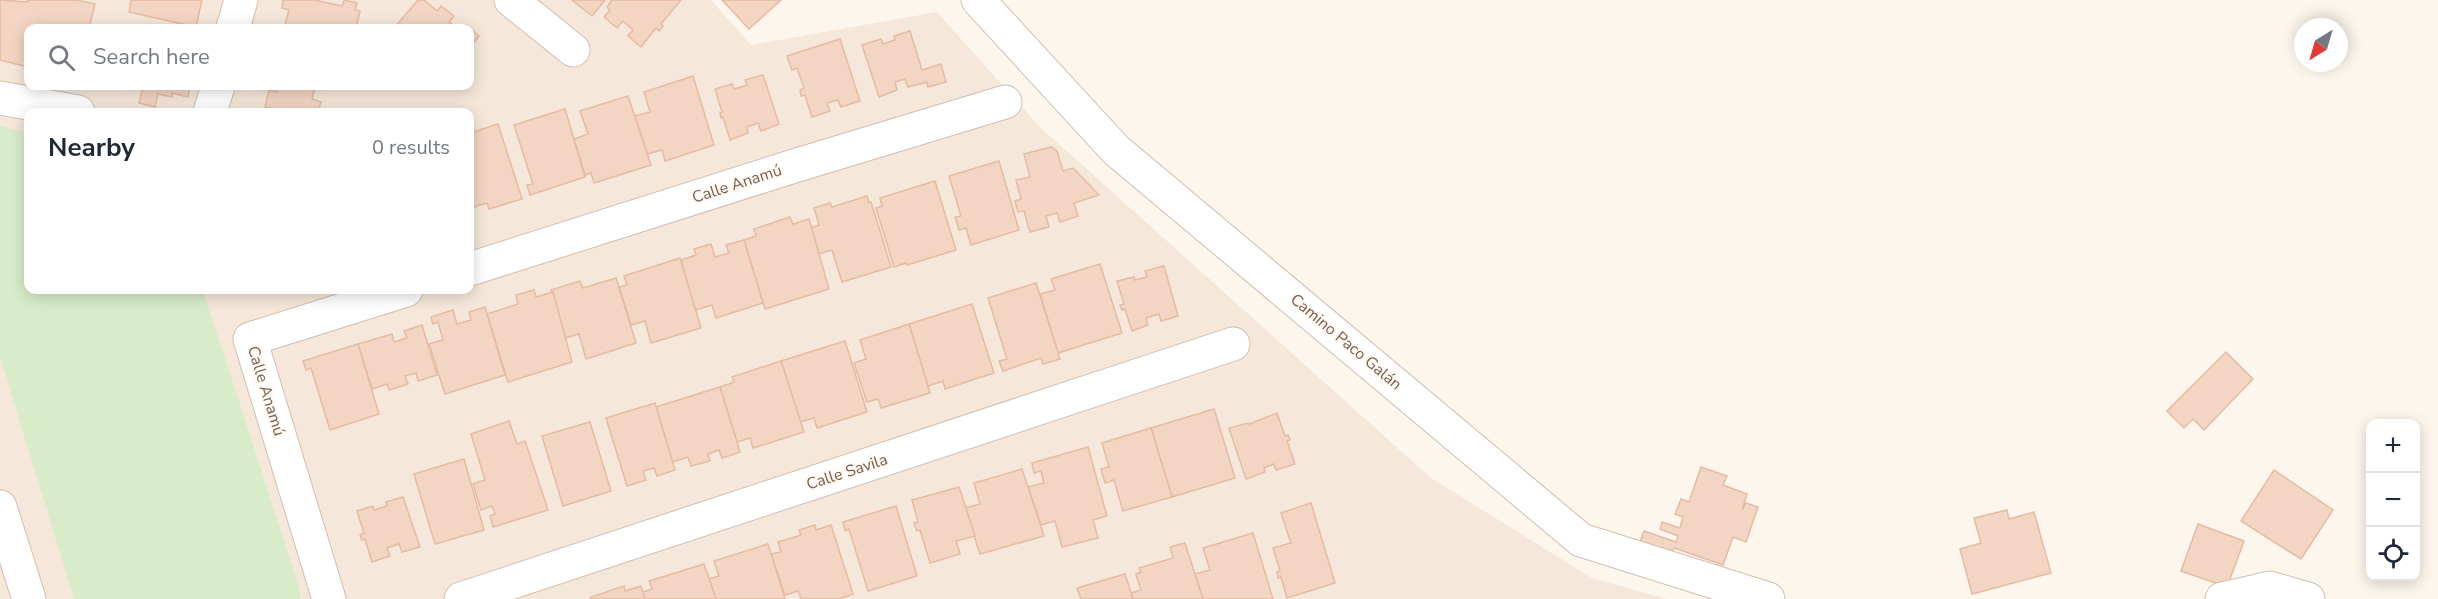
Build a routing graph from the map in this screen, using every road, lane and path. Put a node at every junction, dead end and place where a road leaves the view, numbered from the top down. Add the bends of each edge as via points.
1 (241, 0) edge
2 (511, 0) edge
3 (978, 0) edge
4 (234, 24) edge
5 (573, 50) dead end
6 (217, 90) edge
7 (0, 98) edge
8 (1005, 102) dead end
9 (56, 108) edge
10 (211, 108) edge
11 (474, 268) edge
12 (392, 294) edge
13 (1233, 344) dead end
14 (0, 507) edge
15 (29, 599) edge
16 (329, 599) edge
17 (460, 599) edge
18 (1768, 599) edge
19 (2222, 599) edge
20 (2308, 599) edge

1 - 4 street
2 - 5 street
3 - 18 street, Camino Paco Galán via 1116,150 1581,540
6 - 10 street
7 - 9 street
8 - 11 street, Calle Anamú
12 - 16 street, Calle Anamú via 250,339
13 - 17 street, Calle Savila
14 - 15 street
19 - 20 street via 2270,588

